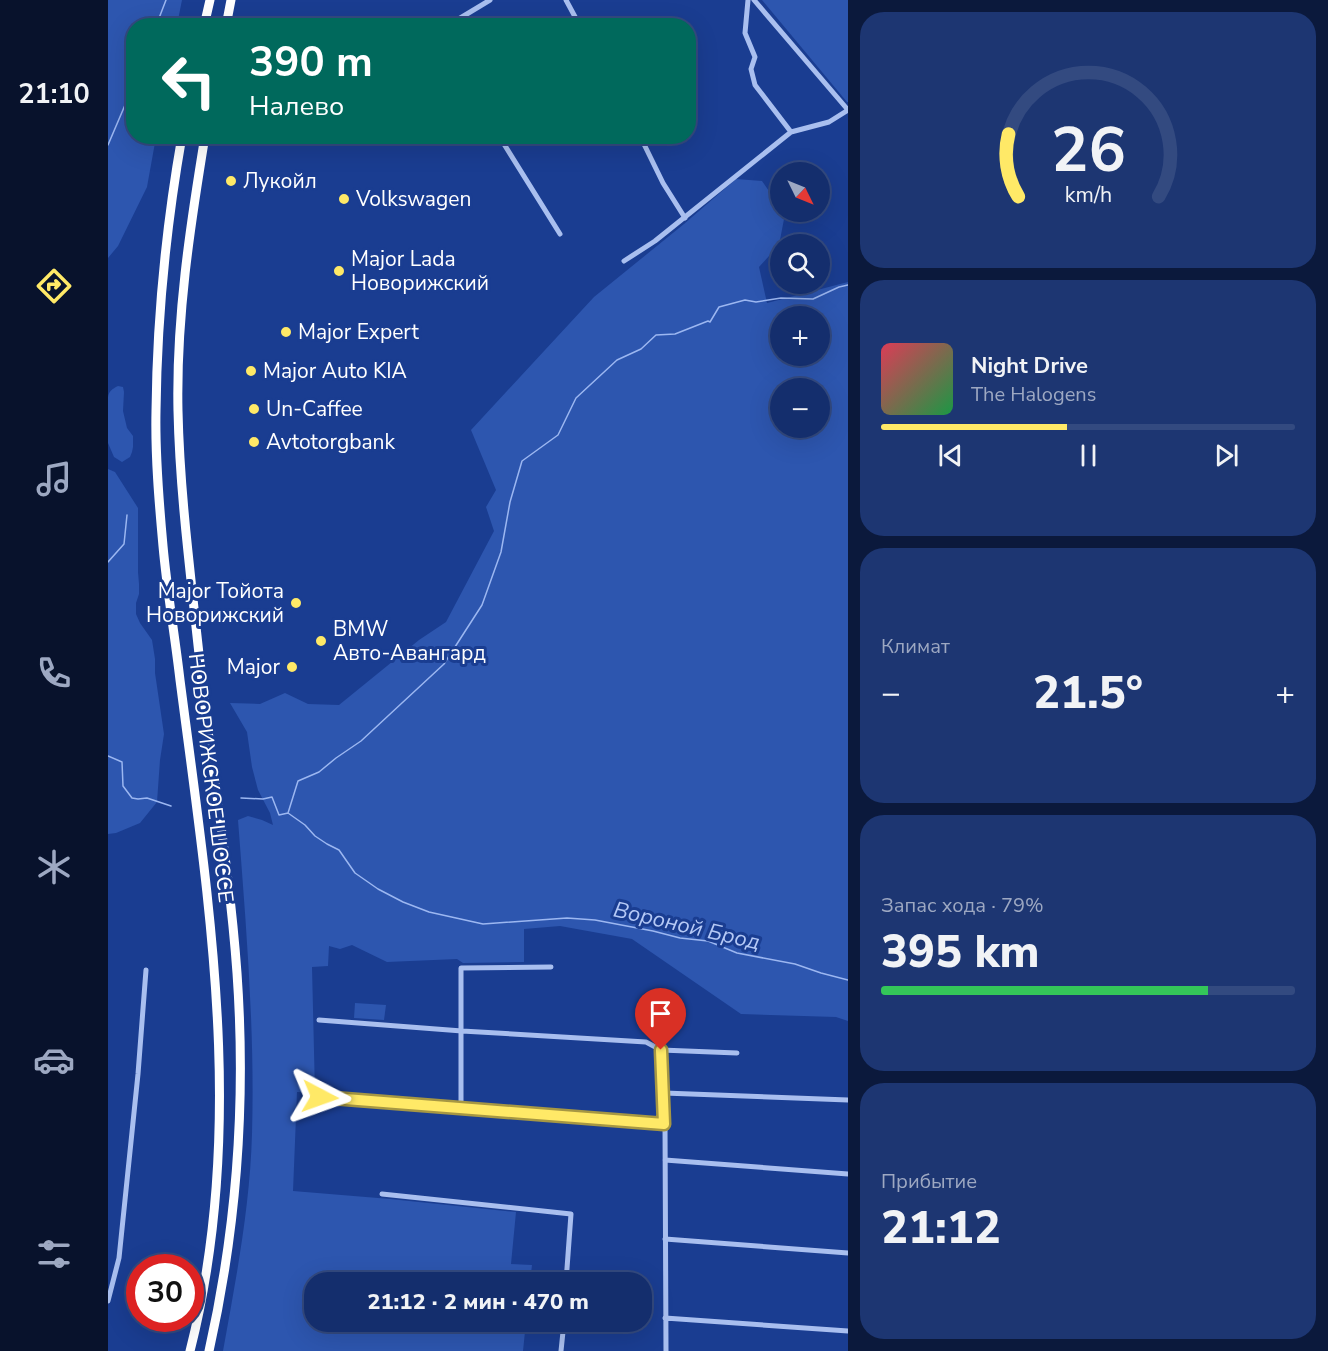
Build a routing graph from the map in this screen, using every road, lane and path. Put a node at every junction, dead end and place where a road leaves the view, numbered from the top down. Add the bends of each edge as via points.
1 (210, 0) edge
2 (231, 0) edge
3 (490, 0) edge
4 (566, 0) edge
5 (748, 0) edge
6 (754, 0) edge
7 (206, 18) edge
8 (228, 18) edge
9 (460, 18) edge
10 (576, 18) edge
11 (848, 110) edge
12 (791, 132) junction
13 (181, 144) edge
14 (205, 144) edge
15 (504, 144) edge
16 (644, 144) edge
17 (685, 218) junction
18 (560, 234) dead end
19 (624, 261) dead end
20 (551, 966) dead end
21 (146, 970) dead end
22 (319, 1020) dead end
23 (462, 1031) junction
24 (661, 1050) junction
25 (736, 1053) dead end
26 (664, 1093) junction
27 (320, 1097) dead end
28 (848, 1100) edge
29 (461, 1107) junction
30 (664, 1124) junction
31 (665, 1160) junction
32 (848, 1174) edge
33 (382, 1194) dead end
34 (665, 1239) junction
35 (848, 1252) edge
36 (567, 1272) edge
37 (108, 1301) edge
38 (665, 1317) junction
39 (848, 1331) edge
40 (563, 1332) edge
41 (190, 1351) edge
42 (209, 1351) edge
43 (561, 1351) edge
44 (666, 1351) edge

1 - 7 highway
2 - 8 highway
3 - 9 street
4 - 10 street
5 - 12 street via 745,33 754,57 750,69 755,86
6 - 11 street
11 - 12 street via 829,122
12 - 17 street
13 - 41 highway, НОВОРИЖСКОЕ ШОССЕ via 164,261 157,455 163,548 207,883 220,1066 214,1216 207,1274
14 - 42 highway, НОВОРИЖСКОЕ ШОССЕ via 186,259 178,413 193,601 232,918 240,1057 238,1160 231,1232
15 - 18 street
16 - 17 street
17 - 19 street
20 - 23 street via 461,968
21 - 37 street via 119,1258
22 - 23 street
23 - 24 street via 646,1042
23 - 29 street
24 - 25 street
24 - 26 street
26 - 28 street
26 - 30 street
27 - 29 street
29 - 30 street
30 - 31 street
31 - 32 street
31 - 34 street
33 - 36 street via 571,1214
34 - 35 street
34 - 38 street
38 - 39 street
38 - 44 street
40 - 43 street

